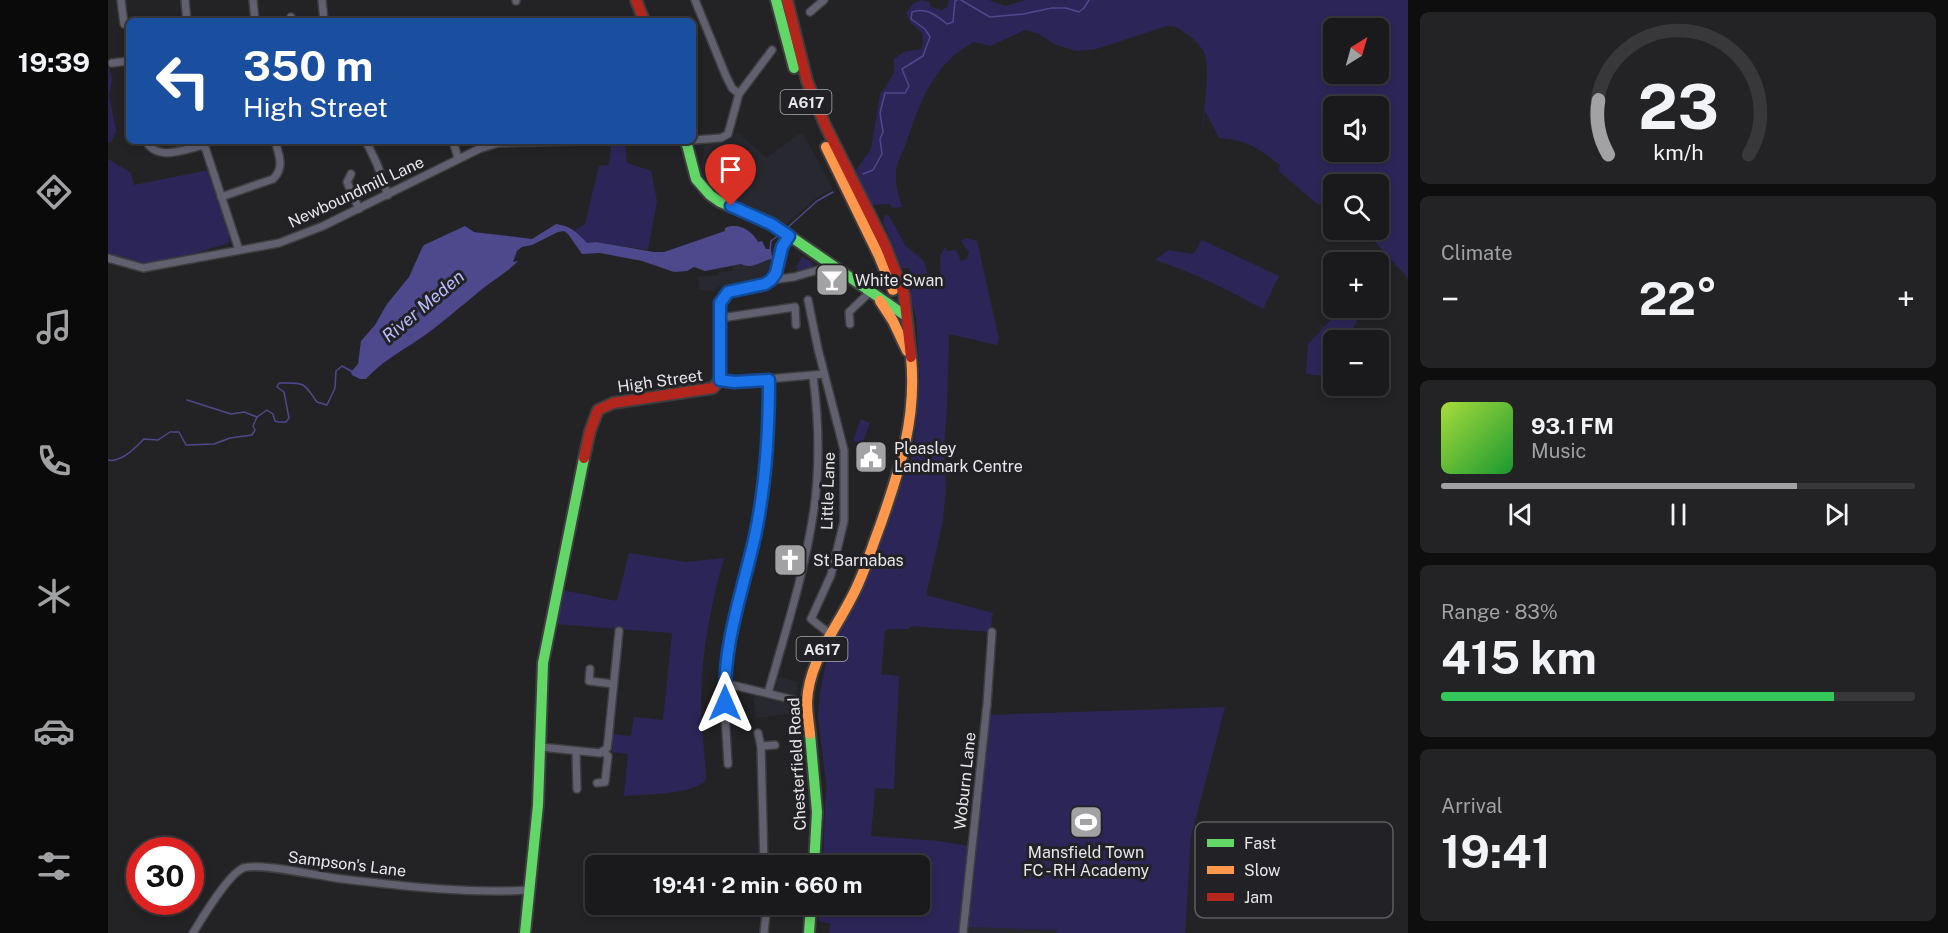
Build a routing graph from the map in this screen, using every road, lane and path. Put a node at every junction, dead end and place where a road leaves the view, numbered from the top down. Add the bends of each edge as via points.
1 (121, 0) edge
2 (185, 0) edge
3 (253, 0) edge
4 (321, 0) edge
5 (636, 0) edge
6 (695, 0) edge
7 (776, 0) edge
8 (787, 0) edge
9 (824, 0) edge
10 (132, 8) dead end
11 (122, 9) junction
12 (810, 12) dead end
13 (188, 18) edge
14 (255, 18) edge
15 (324, 18) edge
16 (643, 18) edge
17 (124, 24) dead end
18 (772, 50) dead end
19 (126, 61) edge
20 (111, 63) dead end
21 (739, 94) junction
22 (696, 140) edge
23 (148, 144) edge
24 (199, 144) edge
25 (203, 144) edge
26 (276, 144) edge
27 (367, 144) edge
28 (454, 144) edge
29 (495, 144) edge
30 (687, 144) edge
31 (459, 158) junction
32 (351, 174) dead end
33 (388, 195) junction
34 (220, 197) junction
35 (359, 209) junction
36 (785, 232) junction
37 (239, 250) junction
38 (108, 258) edge
39 (830, 264) junction
40 (771, 280) junction
41 (874, 295) junction
42 (808, 300) dead end
43 (906, 316) junction
44 (721, 318) junction
45 (850, 324) dead end
46 (796, 325) dead end
47 (911, 358) junction
48 (824, 374) junction
49 (813, 376) junction
50 (720, 380) junction
51 (769, 380) junction
52 (619, 631) dead end
53 (992, 632) dead end
54 (830, 634) junction
55 (590, 669) dead end
56 (724, 683) junction
57 (613, 684) junction
58 (768, 693) junction
59 (807, 703) junction
60 (758, 733) dead end
61 (775, 745) dead end
62 (761, 746) junction
63 (540, 747) junction
64 (576, 751) junction
65 (603, 752) junction
66 (728, 764) dead end
67 (597, 783) dead end
68 (577, 789) dead end
69 (764, 855) edge
70 (814, 855) edge
71 (529, 890) junction
72 (766, 915) edge
73 (810, 915) edge
74 (193, 933) edge
75 (525, 933) edge
76 (764, 933) edge
77 (809, 933) edge
78 (963, 933) edge

1 - 11 street
2 - 13 street
3 - 14 street
4 - 15 street
5 - 16 main road
6 - 21 street via 726,76
7 - 43 main road, A617 via 800,88
8 - 43 main road, A617 via 807,81 885,245 904,294
9 - 12 street
10 - 11 street
11 - 17 street
18 - 21 street
19 - 20 street
21 - 22 street via 728,134
23 - 24 street via 154,152 162,154
25 - 34 street
26 - 34 street via 281,162 278,175
27 - 33 street
28 - 31 street
29 - 31 street, Newboundmill Lane
30 - 36 main road, Chesterfield Road via 702,188 720,202
31 - 33 street, Newboundmill Lane
32 - 35 street via 347,182
33 - 35 street, Newboundmill Lane
34 - 37 street
35 - 37 street, Newboundmill Lane via 279,243
36 - 39 main road, Chesterfield Road
36 - 40 street
37 - 38 street, Newboundmill Lane via 143,268
39 - 40 street via 795,277
39 - 41 main road, Chesterfield Road
40 - 44 street via 728,292 720,303
41 - 43 main road, Chesterfield Road
41 - 45 street via 849,312
41 - 47 main road, Chesterfield Road via 893,321
42 - 48 street
43 - 47 main road, Chesterfield Road / A617
44 - 46 street via 795,307
44 - 50 street
47 - 54 main road, Chesterfield Road / A617 via 912,409 900,469 859,583
48 - 49 street, High Street
48 - 54 street, Little Lane via 844,450 844,521 831,575 811,619
49 - 51 street, High Street
49 - 58 street via 819,451 814,509
50 - 51 street, High Street
50 - 63 main road, High Street via 713,388 603,406 595,417 550,622 541,692
51 - 56 street via 764,476 755,534 726,653
52 - 57 street
53 - 78 street, Woburn Lane
54 - 59 main road, Chesterfield Road / A617 via 811,676
55 - 57 street via 589,681
56 - 58 street
56 - 66 street
57 - 65 street via 608,741
58 - 59 street
59 - 70 main road, Chesterfield Road / A617 via 816,793
60 - 62 street
61 - 62 street
62 - 69 street
63 - 64 street
63 - 71 main road
64 - 65 street
64 - 68 street
65 - 67 street via 608,756 605,782
71 - 74 street, Sampson's Lane via 461,890 243,868
71 - 75 main road
72 - 76 street
73 - 77 main road

